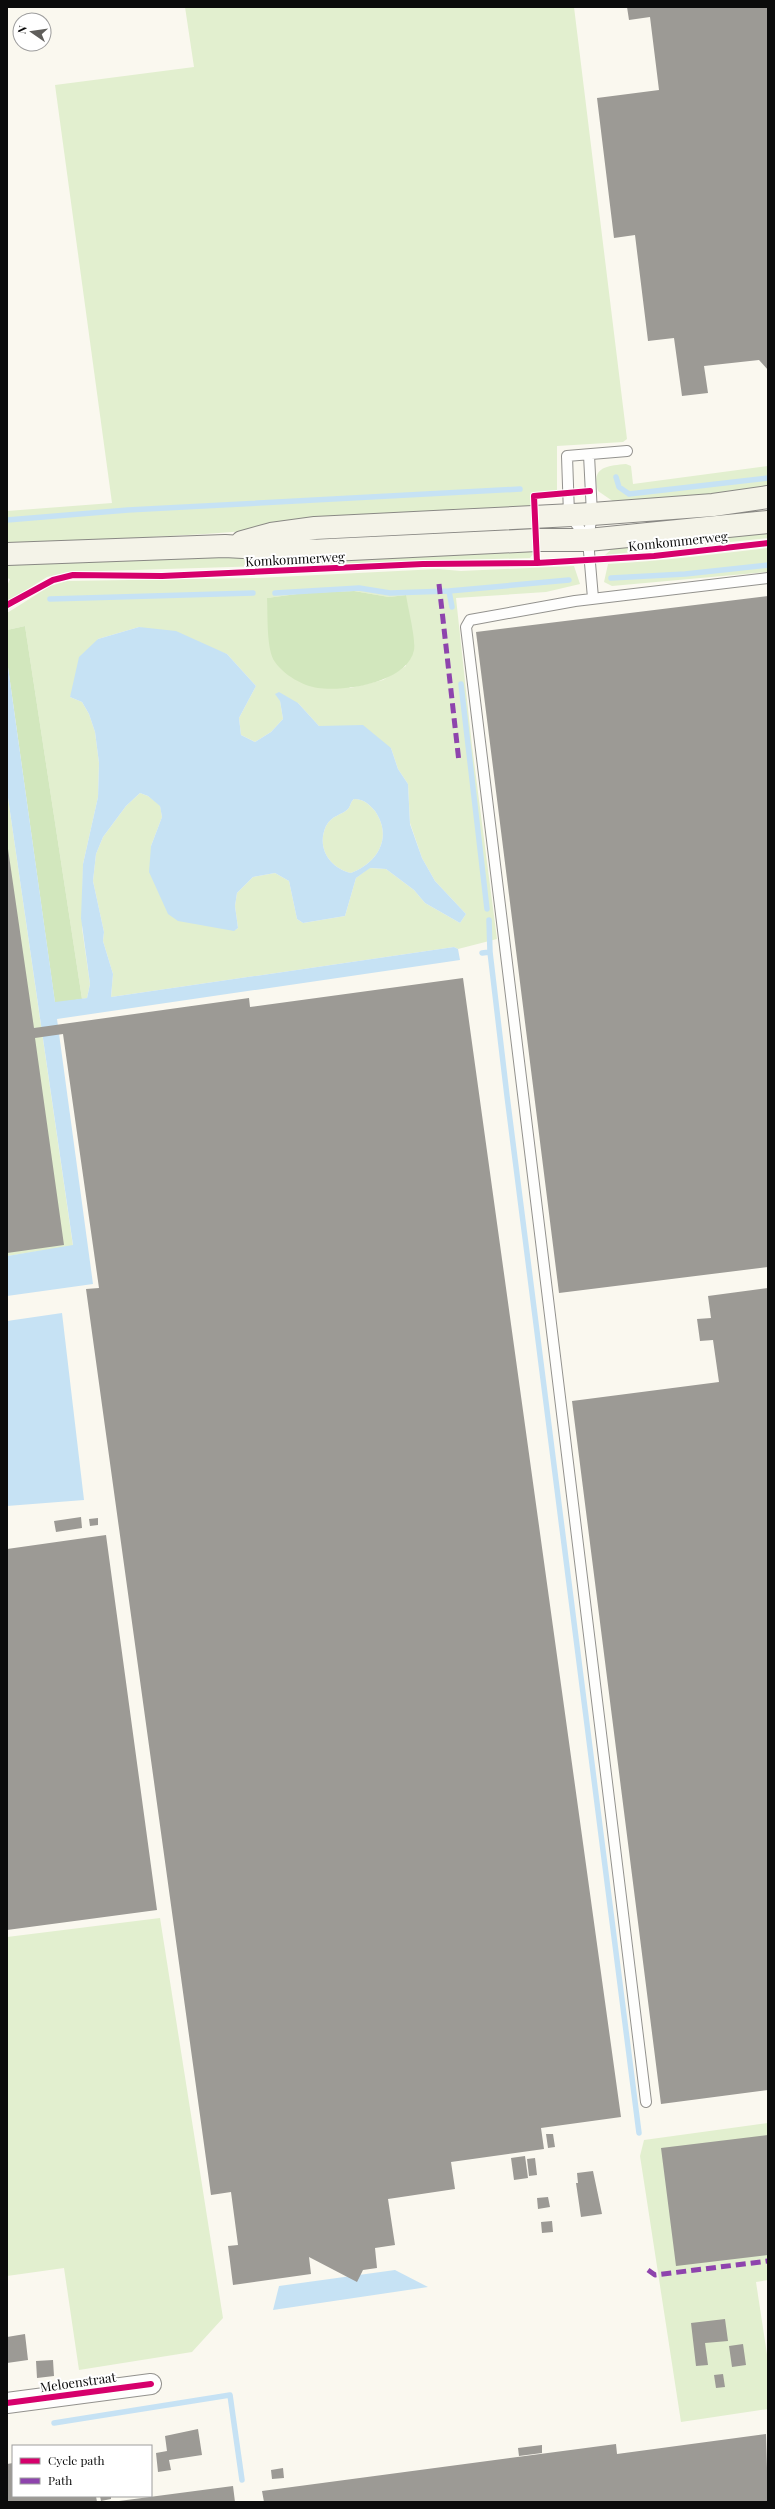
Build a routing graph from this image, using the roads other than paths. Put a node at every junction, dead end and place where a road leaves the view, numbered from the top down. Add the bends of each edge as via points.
1 (627, 452) dead end
2 (589, 455) junction
3 (768, 497) edge
4 (569, 514) junction
5 (592, 514) junction
6 (768, 522) edge
7 (588, 540) junction
8 (225, 546) junction
9 (7, 554) edge
10 (768, 578) edge
11 (593, 598) junction
12 (646, 2102) dead end
13 (151, 2384) dead end
14 (7, 2403) edge

1 - 2 lane
2 - 4 lane via 567,456
2 - 5 lane
3 - 5 main road, Komkommerweg via 713,505
4 - 5 main road, Komkommerweg
4 - 7 lane
4 - 8 main road, Komkommerweg via 315,528 271,534
5 - 7 lane
6 - 7 main road, Komkommerweg
7 - 8 main road, Komkommerweg via 537,540 310,551
7 - 11 lane
8 - 9 main road, Komkommerweg
10 - 11 lane
11 - 12 lane via 470,620 466,627
13 - 14 street, Meloenstraat

